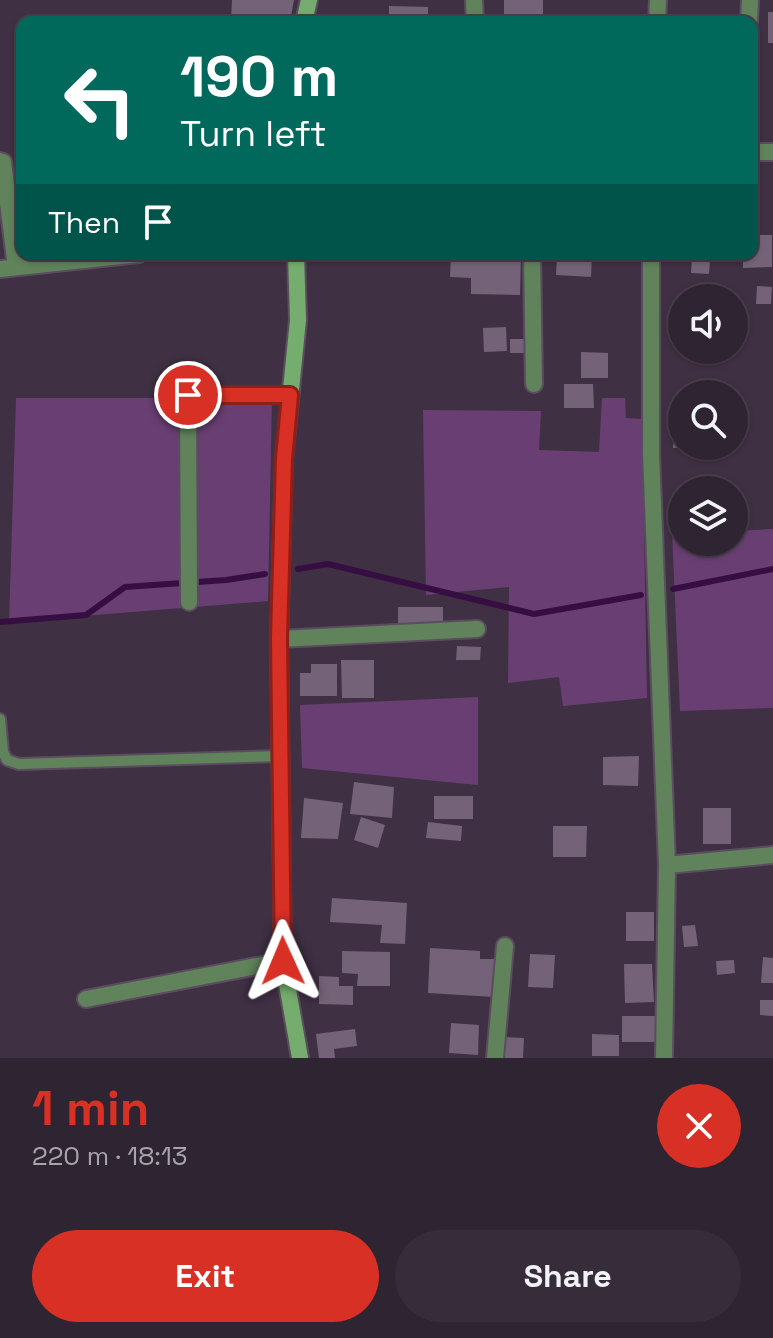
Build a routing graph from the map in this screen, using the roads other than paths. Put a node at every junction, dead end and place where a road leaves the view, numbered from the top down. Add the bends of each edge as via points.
1 (0, 161) edge
2 (83, 260) edge
3 (296, 260) edge
4 (532, 260) edge
5 (651, 260) edge
6 (8, 268) edge
7 (534, 384) dead end
8 (290, 395) junction
9 (189, 589) dead end
10 (477, 629) dead end
11 (279, 639) junction
12 (0, 719) edge
13 (282, 756) junction
14 (773, 855) edge
15 (667, 865) junction
16 (505, 946) dead end
17 (283, 961) junction
18 (86, 999) dead end
19 (300, 1058) edge
20 (495, 1058) edge
21 (664, 1058) edge

1 - 6 street
2 - 6 street
3 - 8 main road via 298,320
4 - 7 street
5 - 15 street via 651,454
8 - 9 street via 188,395
8 - 11 main road
10 - 11 street
11 - 13 main road
12 - 13 lane via 3,752 19,764
13 - 17 main road
14 - 15 street
15 - 21 street
16 - 20 street
17 - 18 street
17 - 19 main road

